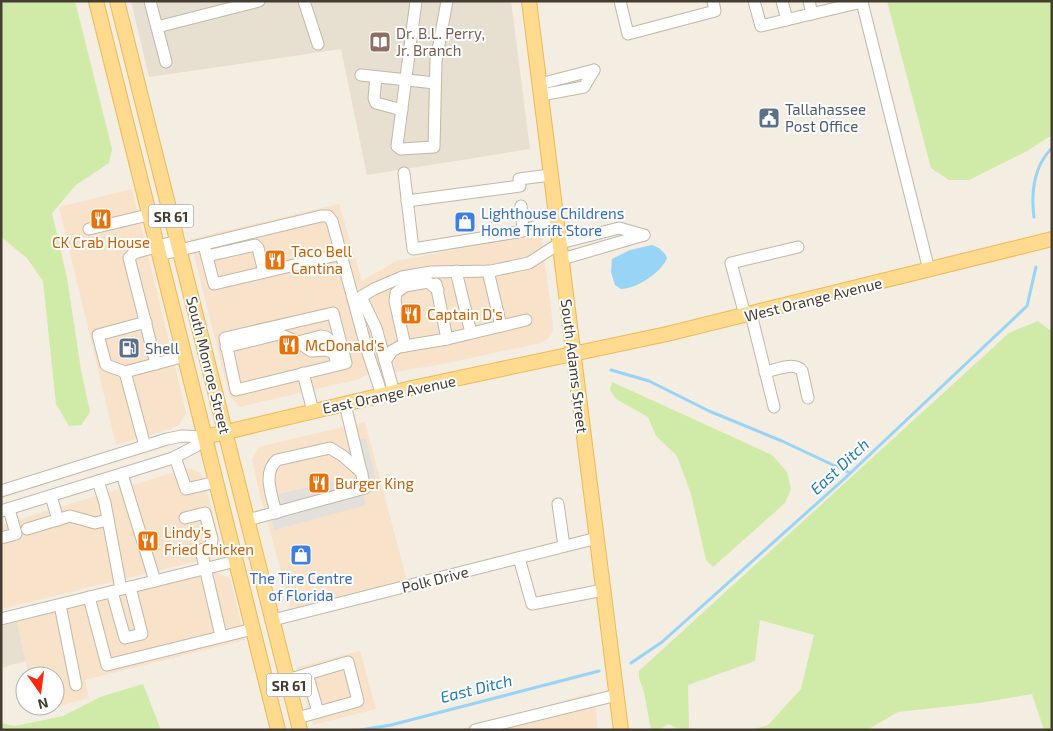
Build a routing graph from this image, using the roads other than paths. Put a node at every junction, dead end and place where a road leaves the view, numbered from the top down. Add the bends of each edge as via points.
1 (96, 1) edge
2 (117, 1) edge
3 (150, 1) edge
4 (259, 1) edge
5 (304, 1) edge
6 (416, 1) edge
7 (447, 1) edge
8 (529, 1) edge
9 (620, 1) edge
10 (713, 1) edge
11 (754, 1) edge
12 (782, 1) edge
13 (809, 1) edge
14 (812, 14) junction
15 (787, 20) junction
16 (157, 27) junction
17 (318, 44) dead end
18 (166, 62) dead end
19 (361, 75) dead end
20 (376, 77) junction
21 (406, 80) junction
22 (435, 83) junction
23 (540, 89) junction
24 (402, 110) junction
25 (404, 173) dead end
26 (551, 174) junction
27 (407, 202) junction
28 (521, 206) dead end
29 (169, 210) junction
30 (149, 215) junction
31 (557, 220) junction
32 (89, 230) dead end
33 (523, 231) junction
34 (1052, 239) edge
35 (560, 243) junction
36 (179, 246) junction
37 (798, 247) dead end
38 (206, 250) junction
39 (158, 251) junction
40 (341, 254) junction
41 (562, 259) junction
42 (929, 270) junction
43 (488, 271) junction
44 (264, 272) junction
45 (434, 272) junction
46 (456, 272) junction
47 (438, 290) junction
48 (357, 299) junction
49 (748, 315) junction
50 (526, 320) dead end
51 (146, 322) junction
52 (501, 326) junction
53 (472, 333) junction
54 (447, 338) junction
55 (406, 346) junction
56 (227, 347) junction
57 (574, 355) junction
58 (185, 356) junction
59 (386, 361) junction
60 (208, 362) junction
61 (156, 364) junction
62 (341, 364) junction
63 (125, 372) junction
64 (765, 372) junction
65 (303, 373) junction
66 (388, 394) junction
67 (808, 398) dead end
68 (345, 404) junction
69 (774, 407) dead end
70 (313, 411) junction
71 (226, 432) junction
72 (204, 436) junction
73 (145, 446) junction
74 (175, 457) junction
75 (362, 473) junction
76 (122, 474) junction
77 (98, 481) junction
78 (216, 482) junction
79 (1, 491) edge
80 (51, 496) junction
81 (558, 504) dead end
82 (5, 510) edge
83 (276, 512) junction
84 (224, 513) junction
85 (185, 518) dead end
86 (206, 518) junction
87 (58, 520) junction
88 (108, 520) junction
89 (248, 520) junction
90 (27, 529) dead end
91 (1, 538) edge
92 (597, 538) junction
93 (564, 546) junction
94 (519, 558) junction
95 (236, 561) junction
96 (206, 568) junction
97 (155, 581) junction
98 (121, 589) junction
99 (603, 590) junction
100 (89, 597) junction
101 (60, 605) junction
102 (1, 619) edge
103 (272, 620) junction
104 (253, 629) junction
105 (221, 636) junction
106 (278, 640) junction
107 (307, 674) junction
108 (287, 680) junction
109 (76, 685) dead end
110 (617, 695) junction
111 (318, 712) junction
112 (298, 724) edge
113 (527, 724) edge
114 (278, 730) edge
115 (475, 730) edge
116 (621, 730) edge

1 - 30 main road, South Monroe Street / SR 61
2 - 29 main road, South Monroe Street / SR 61
3 - 16 street
4 - 16 street
5 - 17 street
6 - 21 street
7 - 22 street
8 - 23 main road, South Adams Street
9 - 10 street via 628,34 715,11
11 - 15 street via 761,26
12 - 15 street
13 - 14 street
14 - 15 street
14 - 42 street via 862,2
16 - 18 street
19 - 20 street
20 - 21 street
20 - 24 street via 376,103
21 - 22 street
21 - 24 street
22 - 24 street via 434,147 401,149 397,146
23 - 23 street via 594,70 584,87
23 - 26 main road, South Adams Street
25 - 27 street
26 - 27 street via 519,179 520,186
26 - 31 main road, South Adams Street
27 - 33 street via 413,249
28 - 33 street
29 - 30 street
29 - 36 main road, South Monroe Street / SR 61
30 - 32 street
30 - 39 main road, South Monroe Street / SR 61
31 - 33 street
31 - 35 main road, South Adams Street
34 - 42 main road, West Orange Avenue
35 - 41 main road, South Adams Street
35 - 41 street via 619,228 644,235
35 - 43 street via 529,263
36 - 38 street
36 - 39 street
36 - 60 main road, South Monroe Street / SR 61
37 - 49 street via 731,264
38 - 40 street via 328,216
38 - 44 street via 255,245
38 - 44 street via 214,284
39 - 51 street via 134,253 130,258
39 - 58 main road, South Monroe Street / SR 61
40 - 44 street
40 - 48 street
41 - 57 main road, South Adams Street
42 - 49 main road, West Orange Avenue
43 - 46 street
43 - 52 street
45 - 46 street
45 - 47 street
45 - 48 street via 390,281
46 - 53 street
47 - 54 street
47 - 55 street via 428,282 405,286 396,293
48 - 59 street via 376,328
48 - 66 street
49 - 57 main road, West Orange Avenue
49 - 64 street
50 - 52 street
51 - 61 street
51 - 63 street via 98,335 106,365
52 - 53 street
53 - 54 street
54 - 55 street
55 - 59 street via 392,351
56 - 60 street
56 - 62 street via 279,334 298,342 321,336 331,341
56 - 62 street via 333,313
56 - 65 street via 236,390
57 - 66 main road, East Orange Avenue
57 - 92 main road, South Adams Street
58 - 61 street
58 - 72 main road, South Monroe Street / SR 61
59 - 66 street
60 - 71 main road, South Monroe Street / SR 61
61 - 63 street
62 - 65 street
63 - 73 street
64 - 67 street via 791,366 799,368
64 - 69 street
65 - 70 street
66 - 68 main road, East Orange Avenue
68 - 70 main road, East Orange Avenue
68 - 75 street
70 - 71 main road, East Orange Avenue
71 - 72 main road, East Orange Avenue
71 - 89 main road, South Monroe Street / SR 61
72 - 73 street, East Orange Avenue via 182,436
72 - 74 street, East Orange Avenue via 196,446
72 - 78 main road, South Monroe Street / SR 61
73 - 79 street, East Orange Avenue
74 - 76 street, East Orange Avenue
74 - 78 street via 186,489
75 - 83 street via 365,488
75 - 83 street via 330,448 277,460 271,465 268,478
76 - 77 street, East Orange Avenue
76 - 97 street
77 - 80 street, East Orange Avenue
77 - 88 street
78 - 84 main road, South Monroe Street / SR 61
80 - 82 street, East Orange Avenue
80 - 87 street
81 - 93 street
82 - 91 street via 16,534
83 - 89 street
84 - 86 street
84 - 95 main road, South Monroe Street / SR 61
85 - 86 street via 205,513
86 - 96 street via 212,539 211,546 201,550
87 - 88 street via 70,516 95,523
87 - 90 street
88 - 98 street
89 - 103 main road, South Monroe Street / SR 61
92 - 93 street, Polk Drive
92 - 99 main road, South Adams Street
93 - 94 street, Polk Drive
94 - 99 street via 532,604
94 - 103 street, Polk Drive
95 - 96 street
95 - 104 main road, South Monroe Street / SR 61
96 - 97 street
96 - 105 street
97 - 98 street
98 - 100 street
99 - 110 main road, South Adams Street
100 - 101 street
100 - 105 street via 107,665
101 - 102 street
101 - 109 street
103 - 106 main road, South Monroe Street / SR 61
104 - 105 street
104 - 106 main road via 268,632
104 - 114 main road, South Monroe Street / SR 61
106 - 108 main road, South Monroe Street / SR 61
107 - 108 street
107 - 111 street
107 - 111 street via 348,662 358,701
108 - 112 main road, South Monroe Street / SR 61
110 - 113 street
110 - 116 main road, South Adams Street
111 - 112 street
113 - 115 street

